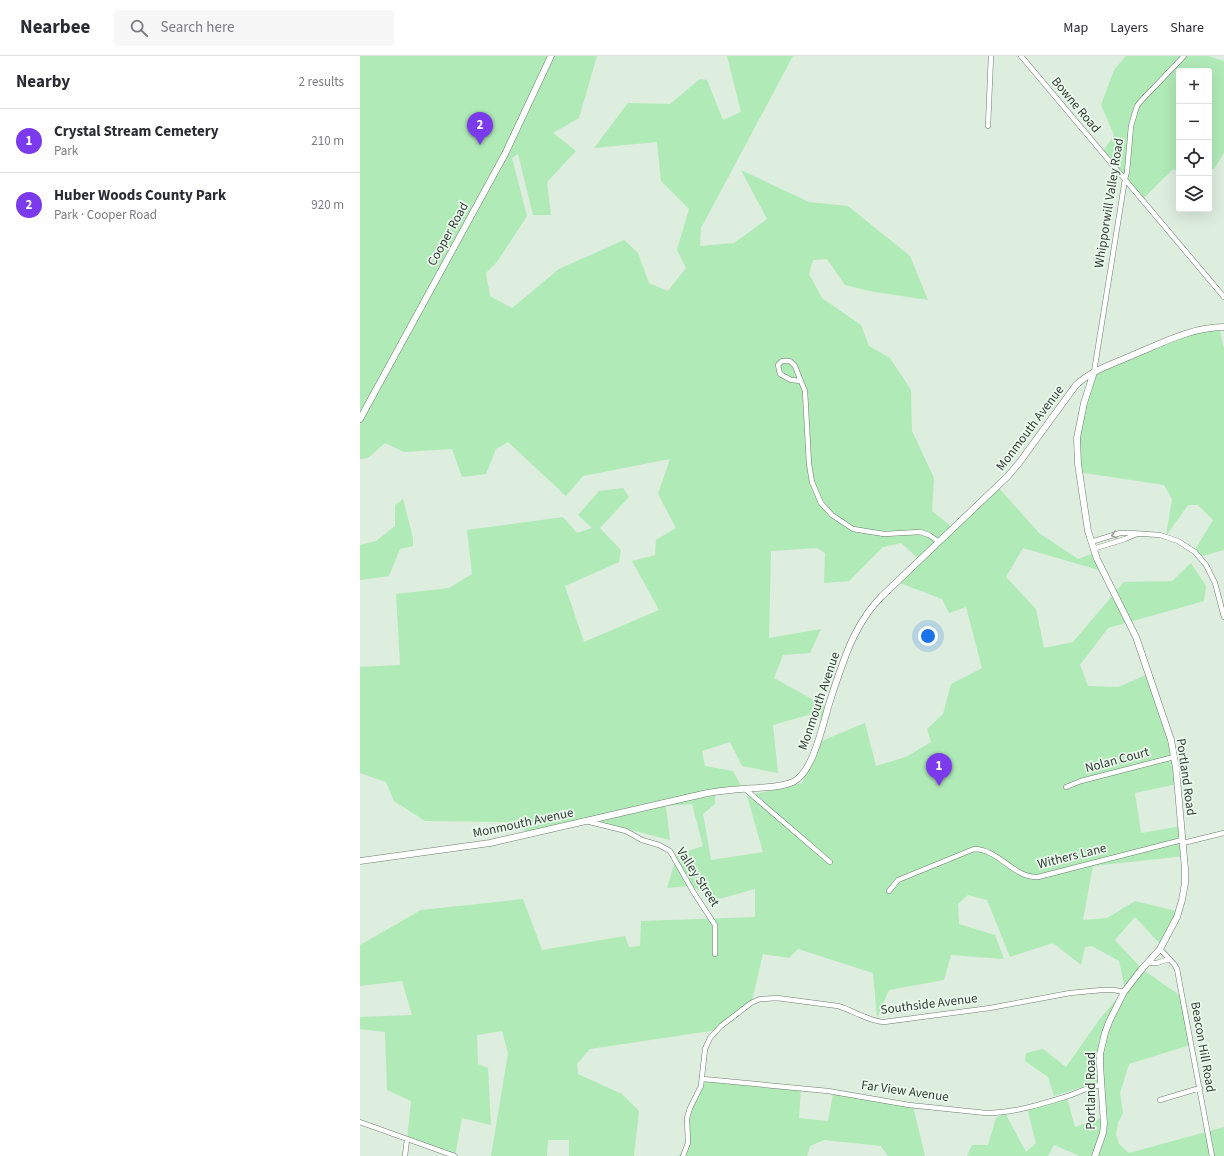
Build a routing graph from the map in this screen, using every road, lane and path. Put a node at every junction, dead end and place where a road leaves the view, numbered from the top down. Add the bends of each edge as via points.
1 (551, 56) edge
2 (991, 56) edge
3 (1021, 56) edge
4 (1184, 56) edge
5 (988, 126) dead end
6 (1125, 179) junction
7 (1224, 297) edge
8 (1224, 327) edge
9 (1094, 372) junction
10 (801, 381) junction
11 (360, 420) edge
12 (1137, 534) junction
13 (939, 542) junction
14 (1091, 542) junction
15 (1093, 549) junction
16 (1224, 617) edge
17 (1174, 757) junction
18 (1066, 787) dead end
19 (745, 789) junction
20 (586, 821) junction
21 (1224, 833) edge
22 (1182, 841) junction
23 (360, 861) edge
24 (830, 862) dead end
25 (889, 891) dead end
26 (1160, 949) junction
27 (715, 954) dead end
28 (1169, 959) junction
29 (1148, 963) junction
30 (1124, 992) junction
31 (702, 1079) junction
32 (1100, 1085) junction
33 (1200, 1088) junction
34 (1160, 1100) dead end
35 (360, 1122) edge
36 (407, 1139) junction
37 (405, 1156) edge
38 (455, 1156) edge
39 (683, 1156) edge
40 (1095, 1156) edge
41 (1212, 1156) edge

1 - 11 street, Cooper Road via 505,154
2 - 5 street
3 - 6 street, Bowne Road
4 - 6 street, Whipporwill Valley Road via 1137,106
6 - 7 street, Bowne Road
6 - 9 street, Whipporwill Valley Road
8 - 9 street, Monmouth Avenue via 1187,333
9 - 13 street, Monmouth Avenue via 1073,389 1008,476
9 - 14 street, Portland Road via 1077,438 1078,464
10 - 10 street via 790,361 782,361 778,365 780,374 791,380
10 - 13 street via 805,391 808,464 821,503 832,515 853,529 884,534 920,532
12 -> 14 street via 1120,534
12 - 15 street
12 - 16 street via 1168,537 1195,552 1213,578
13 - 19 street, Monmouth Avenue via 882,596 866,615 846,654 816,749 801,776 785,785
14 - 15 street, Portland Road
15 - 17 street, Portland Road via 1136,637 1171,740
17 - 18 street, Nolan Court
17 - 22 street, Portland Road
19 - 20 street, Monmouth Avenue via 710,793
19 - 24 street
20 - 23 street, Monmouth Avenue via 490,843
20 - 27 street, Valley Street via 626,831 670,851 715,925
21 - 22 street, Withers Lane
22 - 25 street, Withers Lane via 1038,877 1031,877 1016,870 987,851 974,849 898,880
22 - 26 street, Portland Road via 1185,869 1182,900 1177,917
26 - 28 street, Beacon Hill Road
26 - 29 street, Portland Road
28 - 29 street
28 - 33 street, Beacon Hill Road via 1176,967 1178,975
29 - 30 street, Portland Road
30 - 31 street, Southside Avenue via 1070,992 990,1008 884,1022 867,1019 838,1006 777,998 756,1000 721,1026 707,1042
30 - 32 street, Portland Road via 1102,1040
31 - 32 street, Far View Avenue via 828,1091 909,1105 986,1113 1013,1110
31 - 39 street, Southside Avenue via 687,1118 688,1143
32 - 40 street, Portland Road via 1104,1124
33 - 34 street
33 - 41 street, Beacon Hill Road
35 - 36 street
36 - 37 street
36 - 38 street

